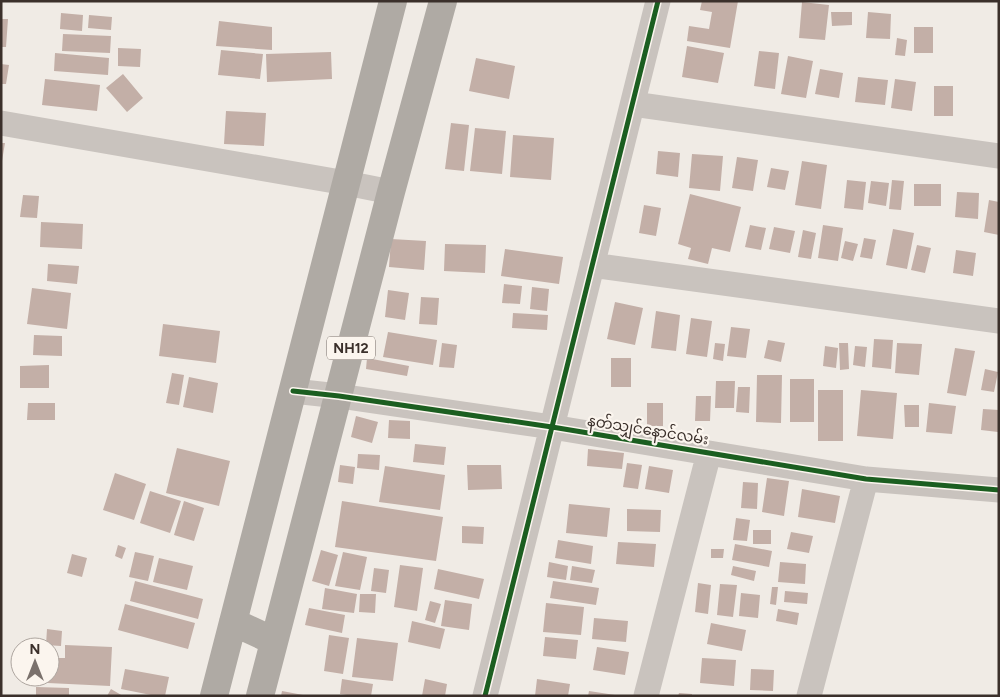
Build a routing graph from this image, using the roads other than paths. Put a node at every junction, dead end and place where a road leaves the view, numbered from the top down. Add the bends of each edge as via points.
1 (393, 1) edge
2 (443, 1) edge
3 (658, 1) edge
4 (633, 104) junction
5 (1, 123) edge
6 (999, 156) edge
7 (346, 183) junction
8 (391, 192) junction
9 (592, 264) junction
10 (999, 321) edge
11 (293, 391) junction
12 (339, 396) junction
13 (552, 427) junction
14 (709, 453) junction
15 (866, 479) junction
16 (999, 490) edge
17 (233, 622) junction
18 (274, 641) junction
19 (214, 696) edge
20 (260, 696) edge
21 (485, 696) edge
22 (646, 696) edge
23 (808, 696) edge

1 - 7 highway, NH12
2 - 8 highway, NH12
3 - 4 street
4 - 6 street
4 - 9 street
5 - 7 street
7 - 8 street
7 - 11 highway, NH12
8 - 12 highway, NH12
9 - 10 street
9 - 13 street
11 - 12 street, နတ်သျှင်နောင်လမ်း
11 - 17 highway, NH12
12 - 13 street, နတ်သျှင်နောင်လမ်း
12 - 18 highway, NH12
13 - 14 street, နတ်သျှင်နောင်လမ်း
13 - 21 street
14 - 15 street, နတ်သျှင်နောင်လမ်း
14 - 22 street
15 - 16 street, နတ်သျှင်နောင်လမ်း
15 - 23 street
17 - 18 highway
17 - 19 highway, NH12
18 - 20 highway, NH12

